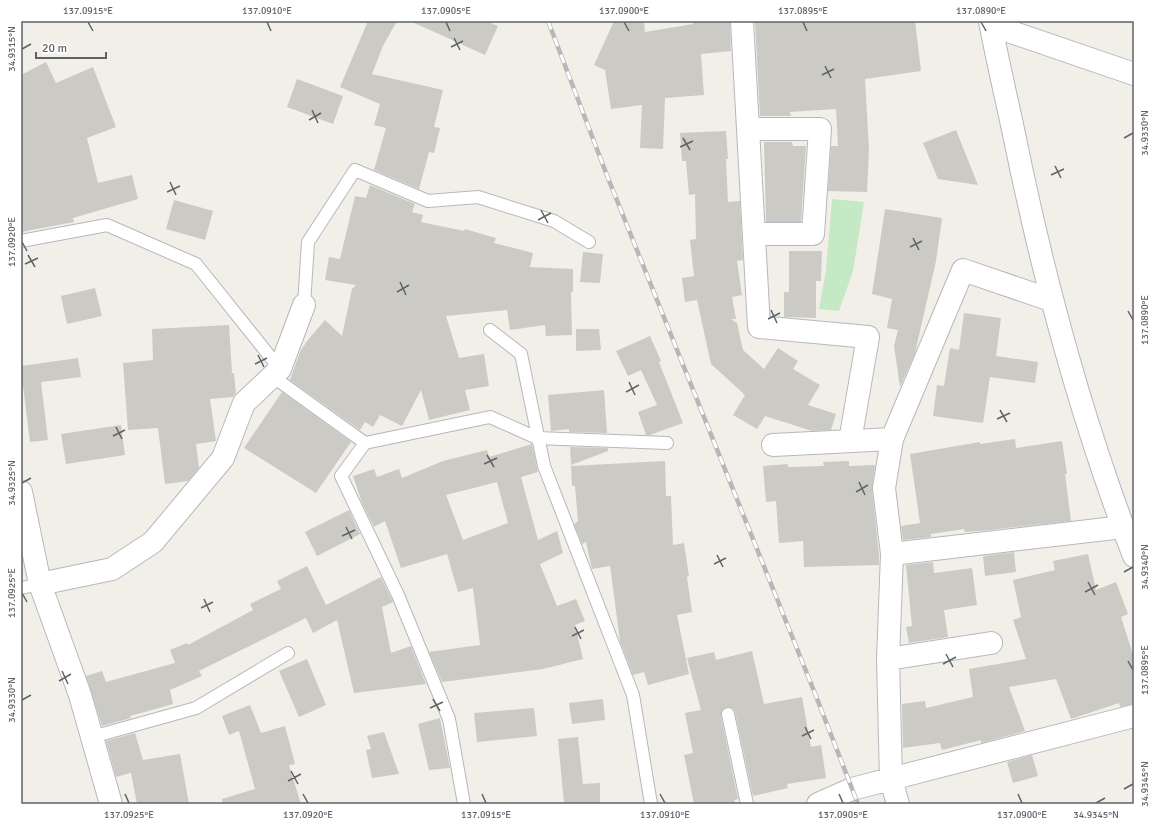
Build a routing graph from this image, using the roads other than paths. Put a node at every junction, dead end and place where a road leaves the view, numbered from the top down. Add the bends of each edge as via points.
1 (742, 21) edge
2 (991, 23) edge
3 (1134, 74) edge
4 (748, 129) junction
5 (754, 234) junction
6 (21, 241) edge
7 (590, 242) dead end
8 (1051, 300) junction
9 (304, 305) joint
10 (490, 330) dead end
11 (276, 373) junction
12 (537, 438) junction
13 (892, 439) junction
14 (850, 441) junction
15 (366, 442) junction
16 (666, 443) dead end
17 (773, 445) dead end
18 (21, 492) edge
19 (1123, 527) junction
20 (892, 554) junction
21 (1134, 556) edge
22 (30, 586) edge
23 (991, 643) dead end
24 (288, 653) dead end
25 (888, 659) junction
26 (728, 714) dead end
27 (1134, 716) edge
28 (92, 737) junction
29 (891, 780) junction
30 (111, 804) edge
31 (464, 804) edge
32 (652, 804) edge
33 (747, 804) edge
34 (818, 804) edge
35 (898, 804) edge

1 - 4 street
2 - 3 street
2 - 8 street via 1029,208
4 - 5 street
4 - 5 street via 820,129 814,234
5 - 14 street via 759,327 868,337
6 - 11 lane via 107,225 196,264
7 - 9 lane via 554,221 478,198 428,201 355,170 308,242
8 - 13 street via 964,270
8 - 19 street
9 - 11 street
10 - 12 lane via 520,354
11 - 15 lane
11 - 22 street via 244,402 223,458 153,542 112,569
12 - 15 lane via 490,417
12 - 16 lane
12 - 32 lane via 544,466 633,695
13 - 14 street
13 - 20 street via 884,488
14 - 17 street
15 - 31 lane via 341,476 398,595 449,719
18 - 22 street
19 - 20 street
19 - 21 street
20 - 25 street
22 - 28 street via 80,695
23 - 25 street
24 - 28 lane via 196,708
25 - 29 street
26 - 33 lane
27 - 29 street
28 - 30 street
29 - 34 street via 852,789
29 - 35 street

